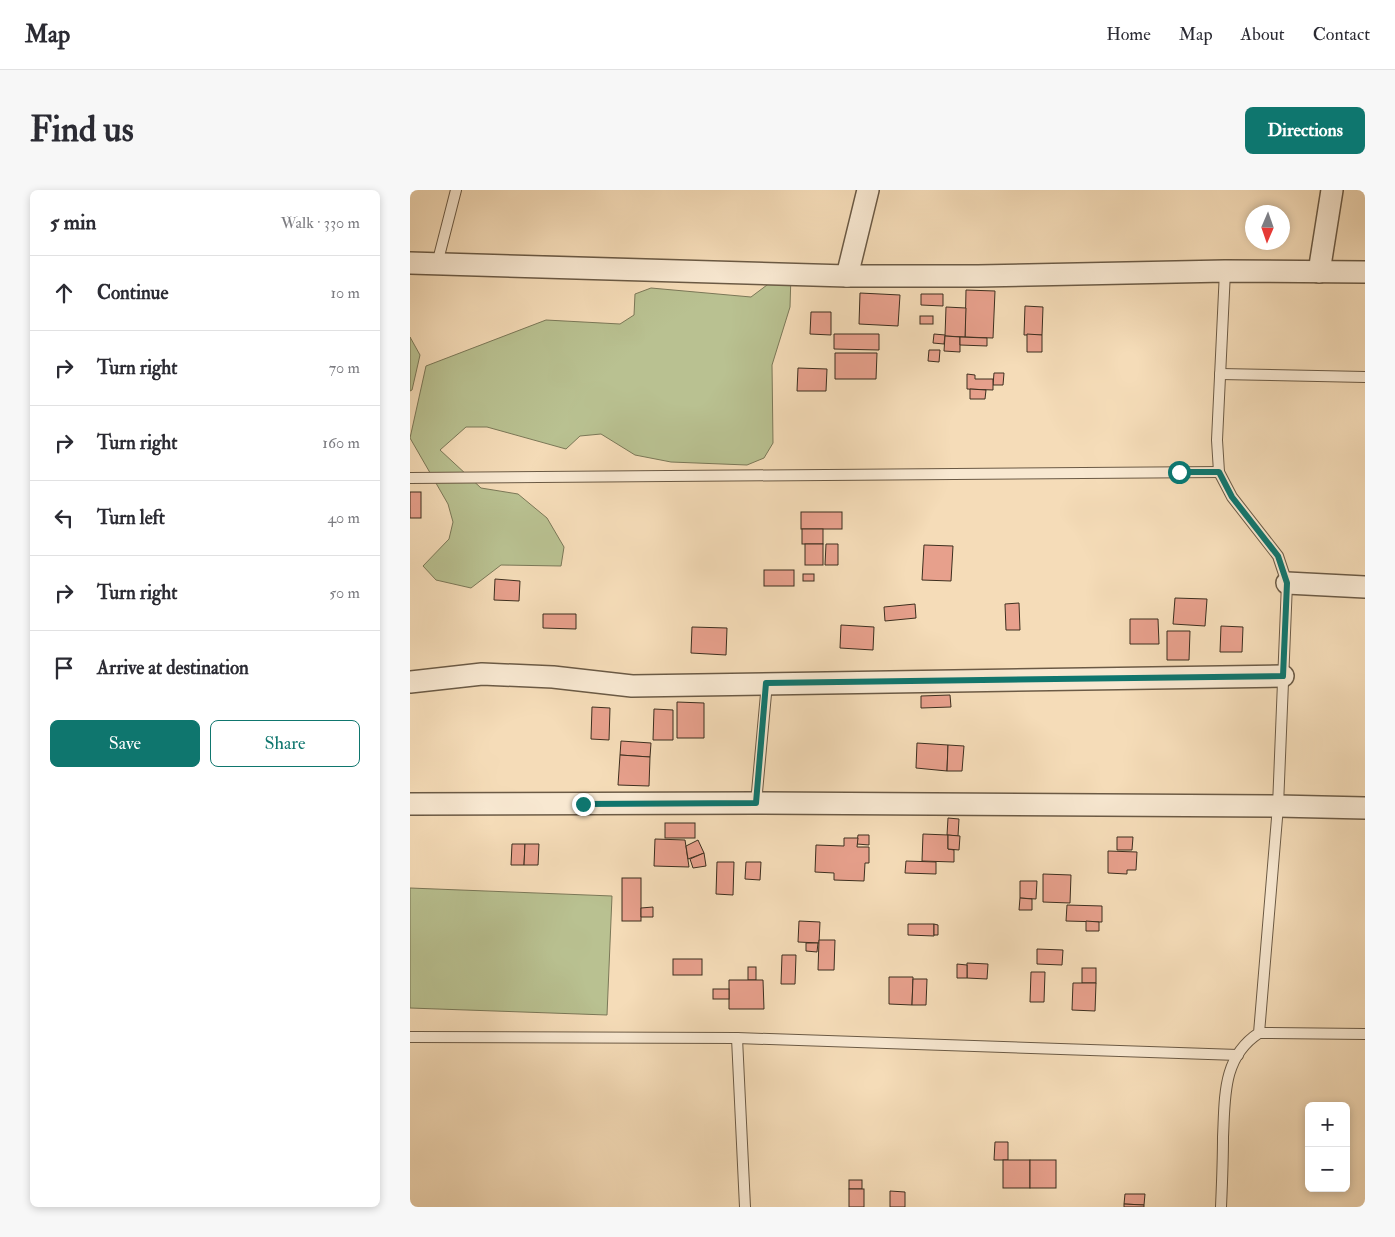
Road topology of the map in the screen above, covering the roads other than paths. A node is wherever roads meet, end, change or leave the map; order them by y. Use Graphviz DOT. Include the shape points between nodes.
graph roads {
  1 [pos="456,190"];
  2 [pos="868,190"];
  3 [pos="1332,190"];
  4 [pos="410,263"];
  5 [pos="436,264"];
  6 [pos="1225,271"];
  7 [pos="1318,272"];
  8 [pos="1365,272"];
  9 [pos="847,276"];
  10 [pos="1220,374"];
  11 [pos="1365,376"];
  12 [pos="1219,472"];
  13 [pos="410,478"];
  14 [pos="1287,583"];
  15 [pos="1365,587"];
  16 [pos="1283,676"];
  17 [pos="410,682"];
  18 [pos="766,683"];
  19 [pos="756,803"];
  20 [pos="410,804"];
  21 [pos="1278,806"];
  22 [pos="1365,808"];
  23 [pos="1259,1033"];
  24 [pos="1365,1034"];
  25 [pos="410,1037"];
  26 [pos="737,1038"];
  27 [pos="1238,1055"];
  28 [pos="746,1207"];
  29 [pos="1221,1207"];
  1 -- 5 [label="lane"];
  2 -- 9 [label="street"];
  3 -- 7 [label="street"];
  4 -- 5 [label="street"];
  5 -- 9 [label="street"];
  6 -- 7 [label="street"];
  6 -- 9 [label="street"];
  6 -- 10 [label="lane"];
  7 -- 8 [label="street"];
  10 -- 11 [label="lane"];
  10 -- 12 [label="lane"];
  12 -- 13 [label="lane"];
  12 -- 14 [label="lane" via="1232,497 1278,556"];
  14 -- 15 [label="street"];
  14 -- 16 [label="lane"];
  16 -- 18 [label="street"];
  16 -- 21 [label="lane"];
  17 -- 18 [label="street" via="482,674 553,677 632,686"];
  18 -- 19 [label="lane"];
  19 -- 20 [label="street"];
  19 -- 21 [label="street"];
  21 -- 22 [label="street"];
  21 -- 23 [label="lane"];
  23 -- 24 [label="lane"];
  23 -- 27 [label="lane"];
  25 -- 26 [label="lane"];
  26 -- 27 [label="lane"];
  26 -- 28 [label="lane"];
  27 -- 29 [label="lane" via="1225,1089"];
}
